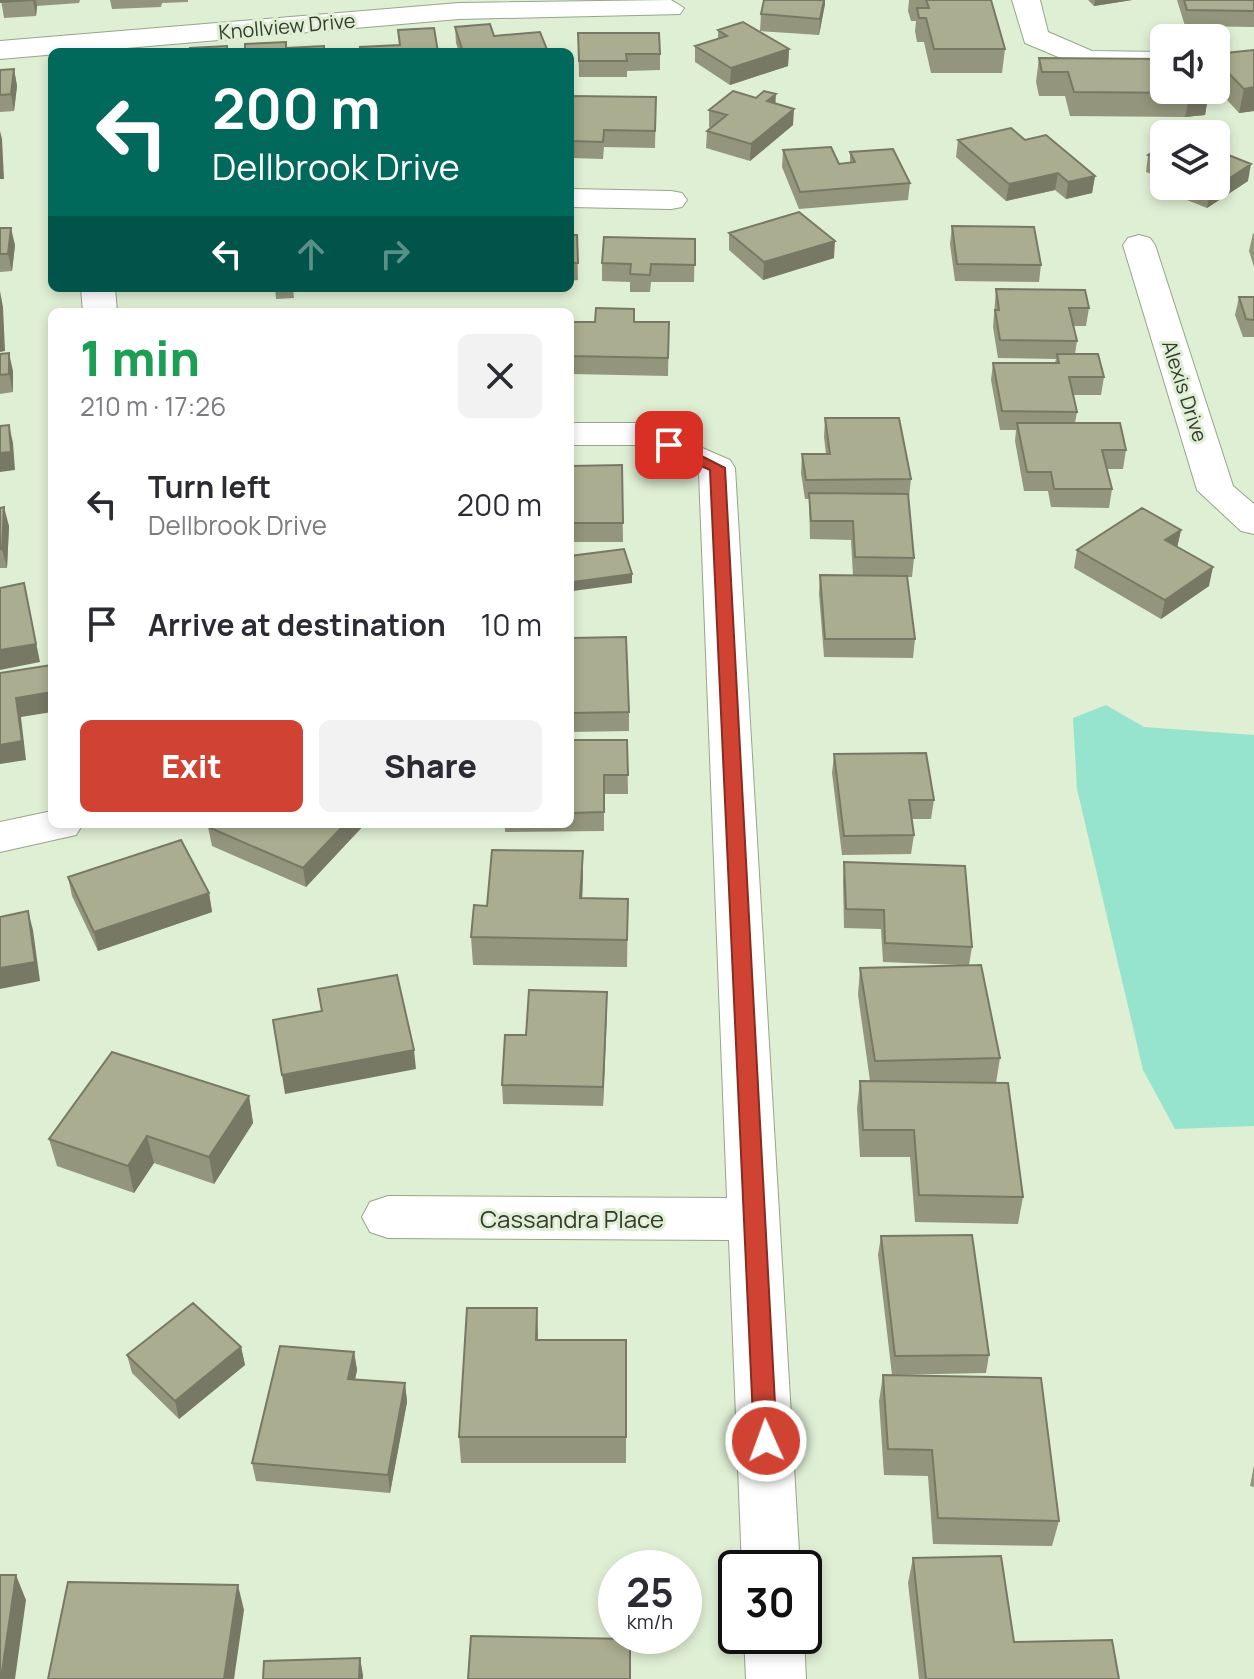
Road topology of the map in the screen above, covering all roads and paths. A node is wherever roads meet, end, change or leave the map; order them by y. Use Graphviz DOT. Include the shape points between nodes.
graph roads {
  1 [pos="1026,0"];
  2 [pos="670,8"];
  3 [pos="85,47"];
  4 [pos="48,48"];
  5 [pos="57,48"];
  6 [pos="0,50"];
  7 [pos="1150,61"];
  8 [pos="574,198"];
  9 [pos="671,200"];
  10 [pos="1139,245"];
  11 [pos="574,434"];
  12 [pos="1254,523"];
  13 [pos="48,827"];
  14 [pos="0,837"];
  15 [pos="388,1217"];
  16 [pos="756,1219"];
  17 [pos="770,1550"];
  18 [pos="775,1654"];
  19 [pos="776,1679"];
  1 -- 7 [label="street" via="1035,37 1087,60"];
  2 -- 3 [label="street, Knollview Drive" via="459,11"];
  3 -- 5 [label="street, Knollview Drive"];
  4 -- 6 [label="street, Knollview Drive"];
  8 -- 9 [label="street"];
  10 -- 12 [label="street, Alexis Drive" via="1216,490"];
  11 -- 16 [label="street" via="645,434 717,468"];
  13 -- 14 [label="street"];
  15 -- 16 [label="street, Cassandra Place"];
  16 -- 17 [label="street"];
  18 -- 19 [label="street"];
}
